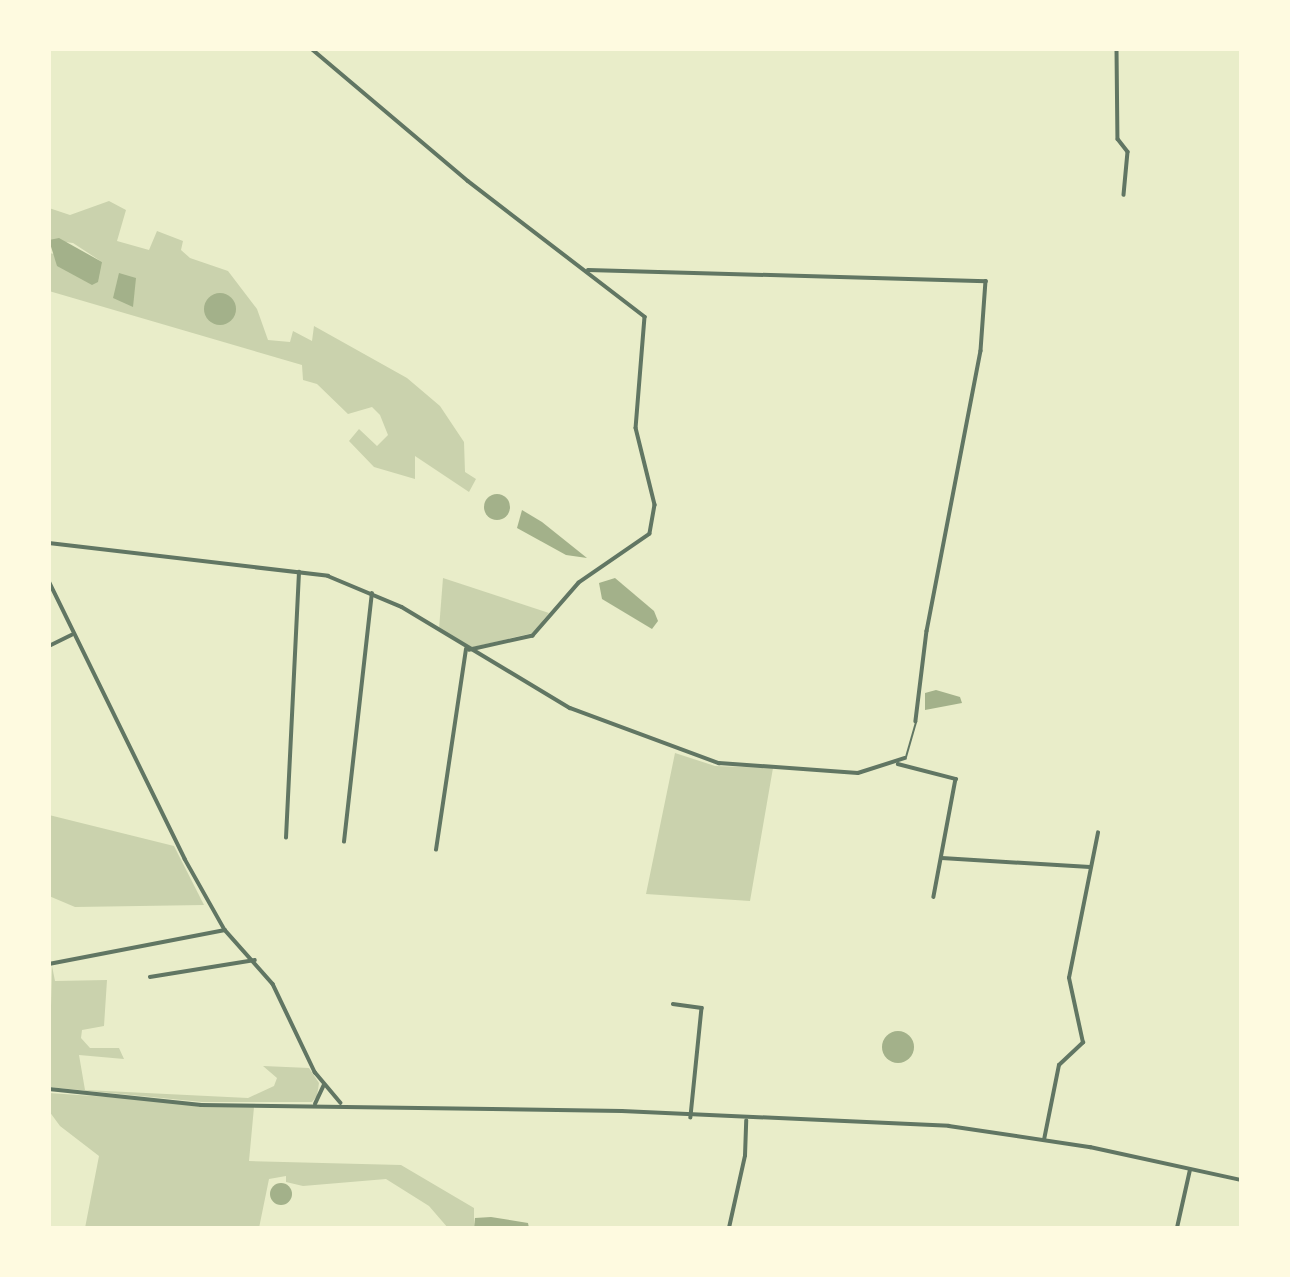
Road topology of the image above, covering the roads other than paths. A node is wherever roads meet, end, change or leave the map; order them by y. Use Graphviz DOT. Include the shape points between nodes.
graph roads {
  1 [pos="312,49"];
  2 [pos="1117,49"];
  3 [pos="1124,195"];
  4 [pos="586,270"];
  5 [pos="49,543"];
  6 [pos="298,572"];
  7 [pos="49,581"];
  8 [pos="372,594"];
  9 [pos="73,634"];
  10 [pos="49,646"];
  11 [pos="467,650"];
  12 [pos="916,720"];
  13 [pos="905,758"];
  14 [pos="898,764"];
  15 [pos="1098,832"];
  16 [pos="286,838"];
  17 [pos="345,842"];
  18 [pos="436,850"];
  19 [pos="942,858"];
  20 [pos="1091,867"];
  21 [pos="934,897"];
  22 [pos="225,930"];
  23 [pos="254,960"];
  24 [pos="49,964"];
  25 [pos="150,976"];
  26 [pos="673,1004"];
  27 [pos="324,1085"];
  28 [pos="49,1089"];
  29 [pos="315,1104"];
  30 [pos="342,1104"];
  31 [pos="691,1117"];
  32 [pos="746,1121"];
  33 [pos="1044,1140"];
  34 [pos="1190,1170"];
  35 [pos="1241,1181"];
  36 [pos="729,1228"];
  37 [pos="1177,1228"];
  1 -- 4 [label="street"];
  2 -- 3 [label="street" via="1118,139 1128,152"];
  4 -- 11 [label="street" via="645,317 636,428 655,505 650,534 579,583 533,636"];
  4 -- 12 [label="street" via="986,281 981,351 927,631"];
  5 -- 6 [label="street"];
  6 -- 8 [label="street"];
  6 -- 16 [label="street"];
  7 -- 9 [label="street"];
  8 -- 11 [label="street"];
  8 -- 17 [label="street"];
  9 -- 10 [label="street"];
  9 -- 22 [label="street"];
  11 -- 14 [label="street" via="589,717 712,761 858,773"];
  11 -- 18 [label="street"];
  12 -- 13 [label="lane" via="913,749"];
  13 -- 14 [label="street"];
  14 -- 19 [label="street" via="956,779"];
  15 -- 20 [label="street"];
  19 -- 20 [label="street"];
  19 -- 21 [label="street"];
  20 -- 33 [label="street" via="1068,991 1083,1043 1059,1065"];
  22 -- 23 [label="street"];
  22 -- 24 [label="street"];
  23 -- 25 [label="street"];
  23 -- 27 [label="street"];
  26 -- 31 [label="street" via="702,1008"];
  27 -- 29 [label="street"];
  27 -- 30 [label="street"];
  28 -- 29 [label="street" via="201,1105"];
  29 -- 30 [label="street"];
  30 -- 31 [label="street"];
  31 -- 32 [label="street"];
  32 -- 33 [label="street" via="949,1126"];
  32 -- 36 [label="street" via="746,1156"];
  33 -- 34 [label="street"];
  34 -- 35 [label="street"];
  34 -- 37 [label="street"];
}
